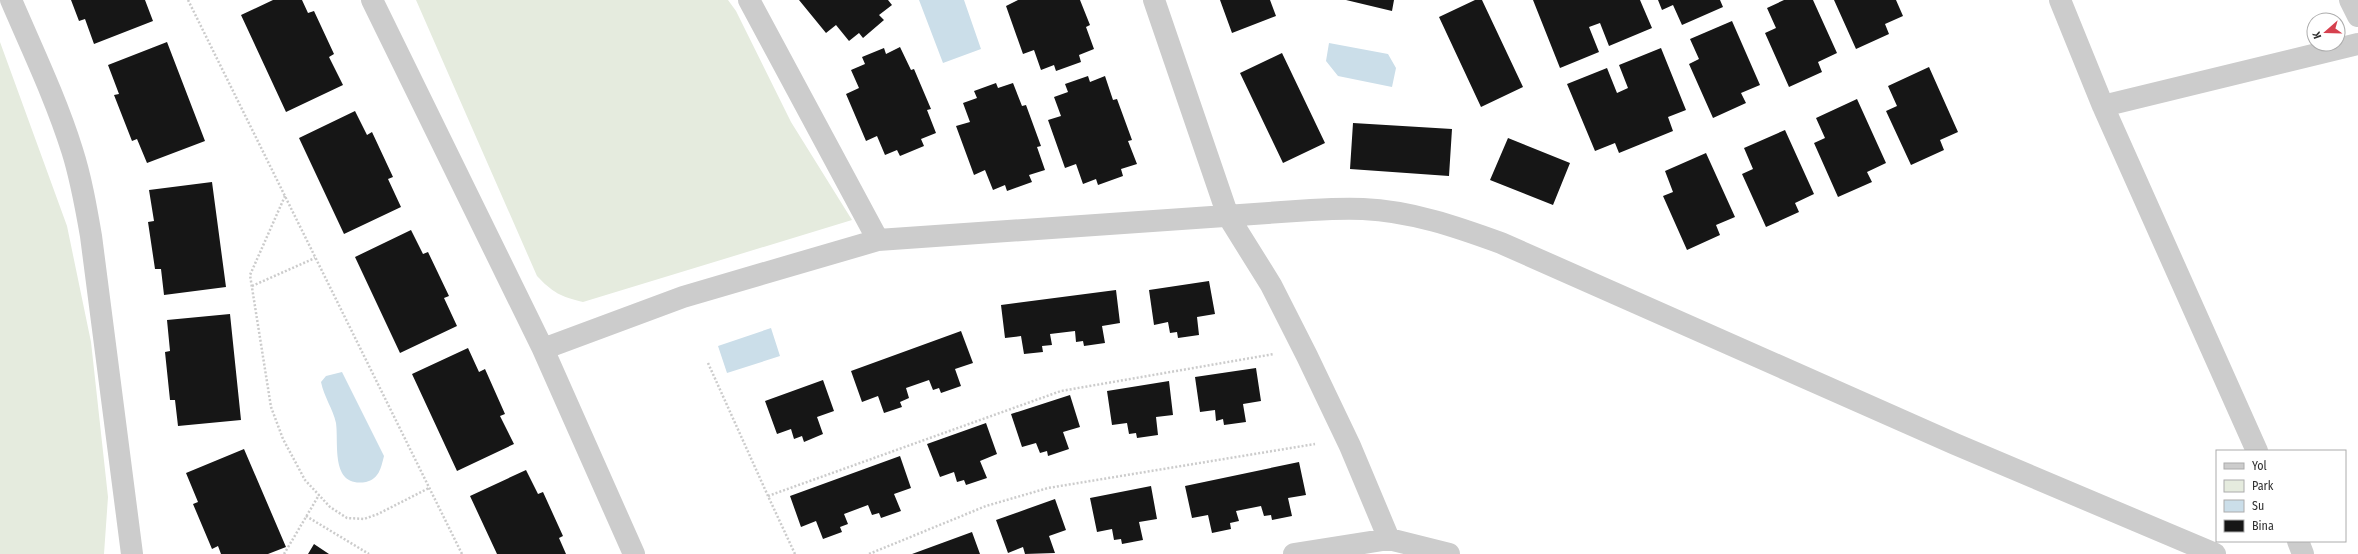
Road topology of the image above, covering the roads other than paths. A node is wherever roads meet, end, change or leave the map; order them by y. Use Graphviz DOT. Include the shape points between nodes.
graph roads {
  1 [pos="11,0"];
  2 [pos="372,0"];
  3 [pos="749,0"];
  4 [pos="1154,0"];
  5 [pos="2060,0"];
  6 [pos="2350,0"];
  7 [pos="2358,16"];
  8 [pos="2358,44"];
  9 [pos="2103,106"];
  10 [pos="1228,216"];
  11 [pos="878,240"];
  12 [pos="543,349"];
  13 [pos="2257,450"];
  14 [pos="1390,539"];
  15 [pos="2298,542"];
  16 [pos="1425,551"];
  17 [pos="132,554"];
  18 [pos="634,554"];
  19 [pos="1294,554"];
  20 [pos="1449,554"];
  21 [pos="2215,554"];
  22 [pos="2304,554"];
  1 -- 17 [label="street" via="72,149 83,188"];
  2 -- 12 [label="street"];
  3 -- 11 [label="street"];
  4 -- 10 [label="street"];
  5 -- 9 [label="street"];
  6 -- 7 [label="street"];
  8 -- 9 [label="street"];
  9 -- 13 [label="street"];
  10 -- 11 [label="street"];
  10 -- 14 [label="street" via="1271,286 1347,439"];
  10 -- 21 [label="street" via="1362,209 1399,213 1462,229 1502,243 1955,444"];
  11 -- 12 [label="street" via="683,297"];
  12 -- 18 [label="street"];
  14 -- 16 [label="street"];
  14 -- 19 [label="street"];
  15 -- 22 [label="street"];
  16 -- 20 [label="street"];
}
